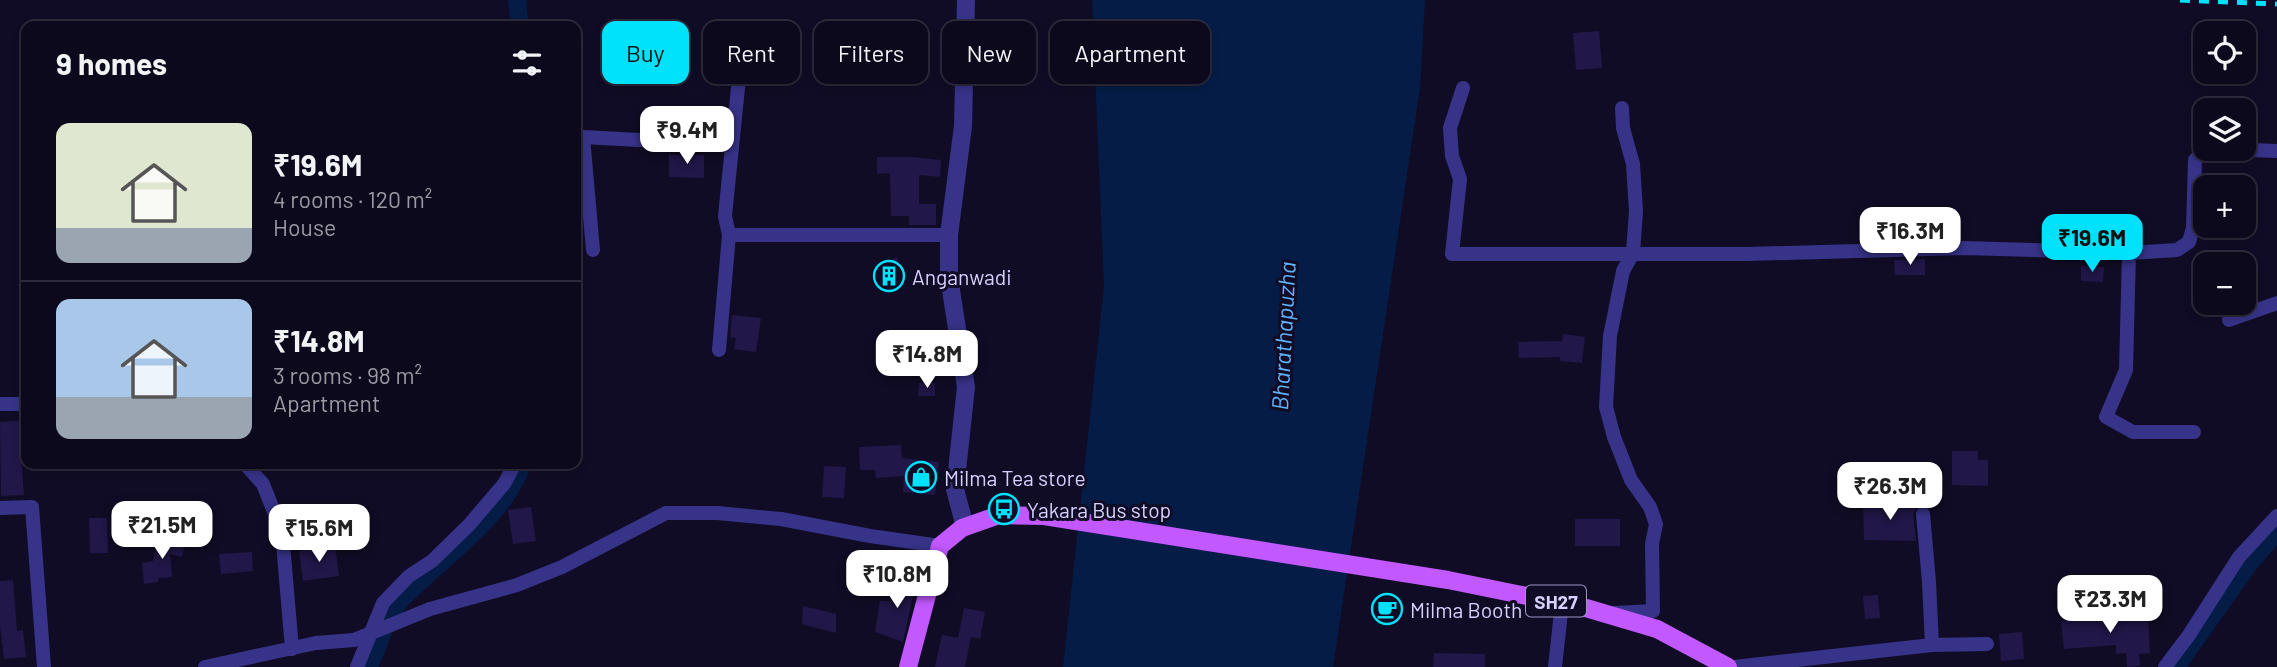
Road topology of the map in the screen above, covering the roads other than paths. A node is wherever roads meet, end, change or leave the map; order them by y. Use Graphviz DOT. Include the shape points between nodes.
graph roads {
  1 [pos="966,0"];
  2 [pos="738,84"];
  3 [pos="1464,88"];
  4 [pos="1622,108"];
  5 [pos="581,137"];
  6 [pos="732,145"];
  7 [pos="2256,150"];
  8 [pos="2277,151"];
  9 [pos="581,153"];
  10 [pos="2195,161"];
  11 [pos="729,235"];
  12 [pos="948,235"];
  13 [pos="593,250"];
  14 [pos="1633,253"];
  15 [pos="2129,253"];
  16 [pos="2277,303"];
  17 [pos="2229,320"];
  18 [pos="719,350"];
  19 [pos="0,404"];
  20 [pos="21,404"];
  21 [pos="2194,432"];
  22 [pos="250,469"];
  23 [pos="512,469"];
  24 [pos="0,508"];
  25 [pos="1923,514"];
  26 [pos="2277,516"];
  27 [pos="965,527"];
  28 [pos="940,545"];
  29 [pos="1562,603"];
  30 [pos="1604,614"];
  31 [pos="381,629"];
  32 [pos="1987,644"];
  33 [pos="1932,645"];
  34 [pos="292,649"];
  35 [pos="44,667"];
  36 [pos="205,667"];
  37 [pos="357,667"];
  38 [pos="908,667"];
  39 [pos="1555,667"];
  40 [pos="1728,667"];
  41 [pos="1734,667"];
  42 [pos="2165,667"];
  1 -- 12 [label="street" via="963,126"];
  2 -- 6 [label="street"];
  3 -- 14 [label="street" via="1450,128 1460,179 1452,254"];
  4 -- 14 [label="street" via="1633,164"];
  5 -- 6 [label="street"];
  6 -- 11 [label="street" via="725,216"];
  7 -- 8 [label="street"];
  9 -- 13 [label="street"];
  10 -- 15 [label="street" via="2189,242 2177,250"];
  11 -- 12 [label="street"];
  11 -- 18 [label="street"];
  12 -- 27 [label="street" via="949,277 966,387 955,489"];
  14 -- 15 [label="street" via="1964,248"];
  14 -- 30 [label="street" via="1623,271 1610,335 1606,407 1631,480 1656,524 1653,611"];
  15 -- 21 [label="street" via="2126,370 2106,417 2133,432"];
  16 -- 17 [label="street"];
  19 -- 20 [label="street"];
  22 -- 34 [label="street" via="263,484 282,532"];
  23 -- 31 [label="street" via="469,525 383,603"];
  24 -- 35 [label="street" via="32,507"];
  25 -- 33 [label="street"];
  26 -- 42 [label="street" via="2239,556"];
  27 -- 28 [label="main road, SH27"];
  27 -- 29 [label="main road, SH27" via="999,515 1044,516"];
  28 -- 31 [label="street" via="781,519 666,513 562,567"];
  28 -- 38 [label="main road"];
  29 -- 30 [label="main road, SH27"];
  29 -- 39 [label="street"];
  30 -- 40 [label="main road, SH27" via="1657,629"];
  31 -- 34 [label="street" via="355,640"];
  31 -- 37 [label="street"];
  32 -- 33 [label="street"];
  33 -- 41 [label="street"];
  34 -- 36 [label="street"];
}
